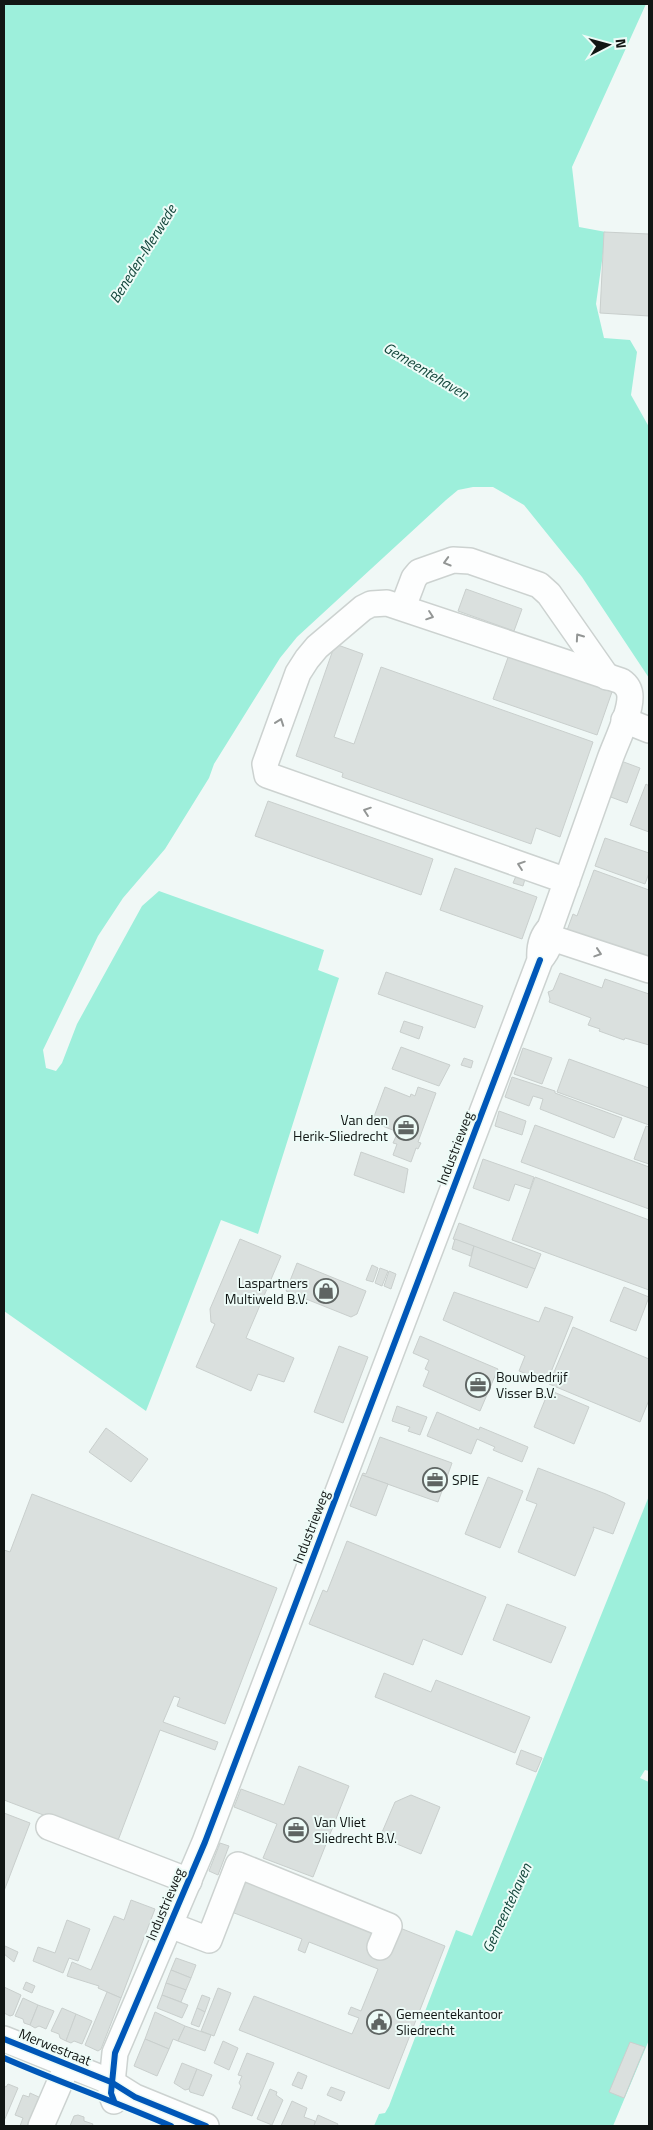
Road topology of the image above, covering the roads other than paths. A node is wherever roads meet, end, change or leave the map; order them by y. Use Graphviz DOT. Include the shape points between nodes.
graph roads {
  1 [pos="403,607"];
  2 [pos="607,677"];
  3 [pos="624,720"];
  4 [pos="649,730"];
  5 [pos="567,881"];
  6 [pos="551,933"];
  7 [pos="649,970"];
  8 [pos="49,1827"];
  9 [pos="189,1880"];
  10 [pos="170,1926"];
  11 [pos="380,1947"];
  12 [pos="4,2039"];
  13 [pos="4,2058"];
  14 [pos="64,2074"];
  15 [pos="113,2092"];
  16 [pos="42,2126"];
  17 [pos="171,2126"];
  18 [pos="206,2126"];
  1 -- 2 [label="street, one-way"];
  2 -- 1 [label="street, one-way" via="549,594 539,585 470,561 454,560 419,572"];
  5 -- 1 [label="street, one-way" via="267,774 265,764 298,674 307,659 363,608 378,602"];
  2 -- 3 [label="street, Industrieweg" via="621,681 629,690"];
  3 -- 4 [label="street"];
  3 -- 5 [label="street, Industrieweg"];
  5 -- 6 [label="street, Industrieweg"];
  6 -- 7 [label="street, one-way"];
  6 -- 9 [label="street, Industrieweg" via="547,951 540,960"];
  8 -- 9 [label="street"];
  9 -- 10 [label="street, Industrieweg"];
  10 -- 11 [label="street" via="209,1940 238,1865 389,1926"];
  10 -- 15 [label="street, Industrieweg" via="115,2053"];
  12 -- 14 [label="street, Merwestraat"];
  13 -- 14 [label="street, Merwestraat"];
  14 -- 15 [label="street, Merwestraat"];
  14 -- 16 [label="street"];
  15 -- 17 [label="street, Merwestraat"];
  15 -- 18 [label="street, Merwestraat" via="135,2097"];
}
